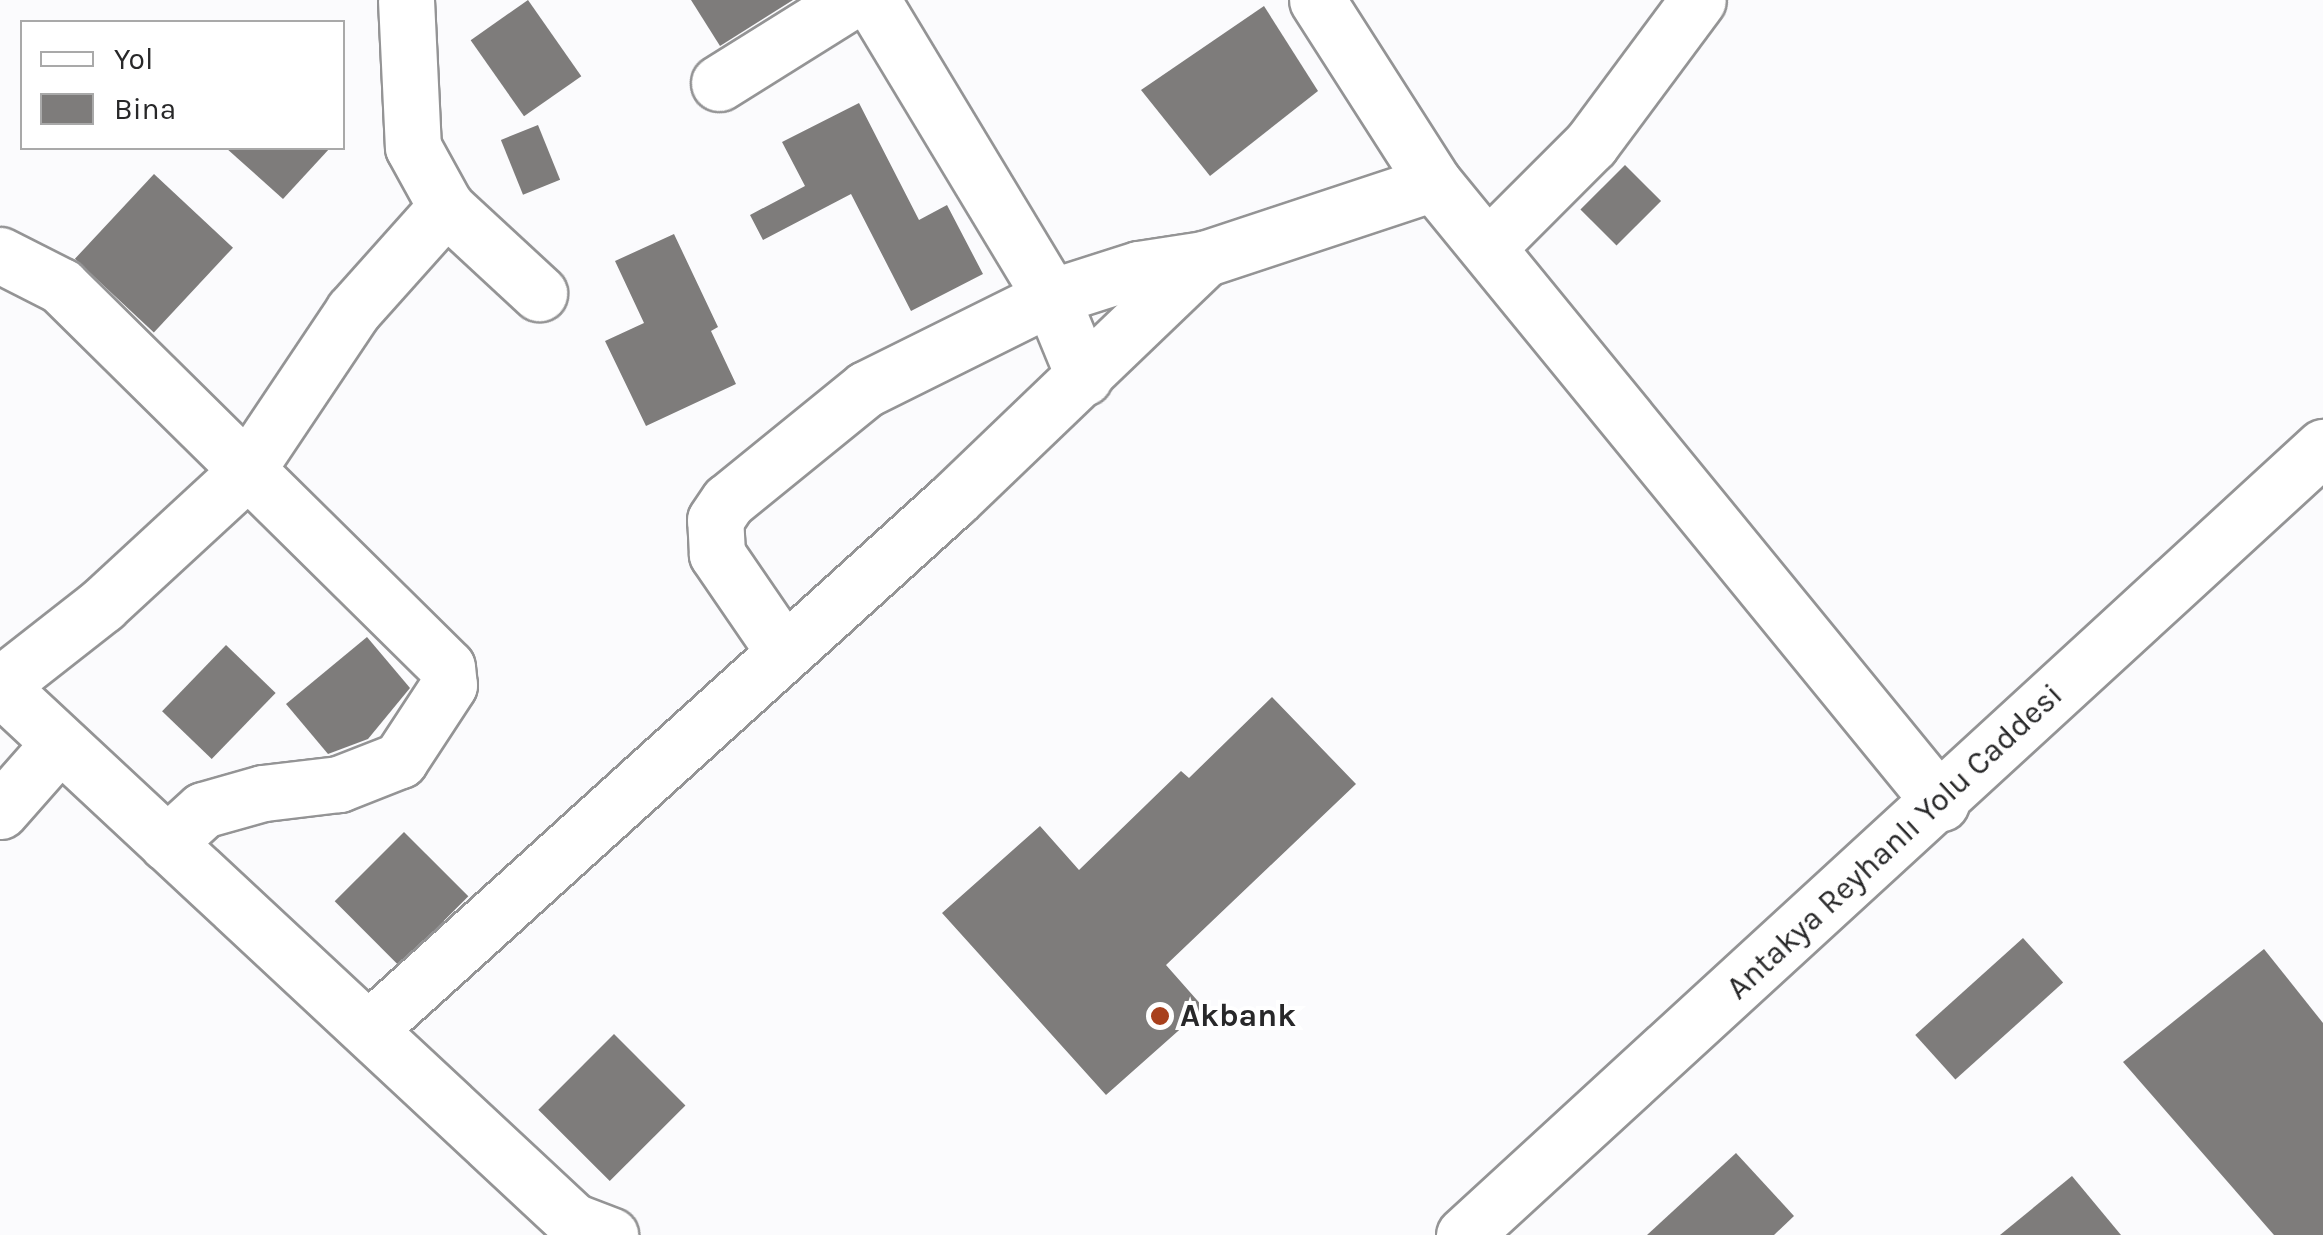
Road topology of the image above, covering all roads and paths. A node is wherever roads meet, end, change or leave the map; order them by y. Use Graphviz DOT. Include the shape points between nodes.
graph roads {
  1 [pos="406,0"];
  2 [pos="852,0"];
  3 [pos="872,0"];
  4 [pos="1317,0"];
  5 [pos="1698,0"];
  6 [pos="718,83"];
  7 [pos="1434,183"];
  8 [pos="446,208"];
  9 [pos="1490,245"];
  10 [pos="0,255"];
  11 [pos="1204,258"];
  12 [pos="539,293"];
  13 [pos="1051,297"];
  14 [pos="1084,377"];
  15 [pos="2316,468"];
  16 [pos="244,474"];
  17 [pos="784,652"];
  18 [pos="0,686"];
  19 [pos="59,744"];
  20 [pos="1941,802"];
  21 [pos="0,811"];
  22 [pos="167,843"];
  23 [pos="370,1028"];
  24 [pos="610,1235"];
  25 [pos="1464,1235"];
  1 -- 8 [label="street" via="413,147"];
  2 -- 6 [label="street"];
  3 -- 13 [label="street"];
  4 -- 7 [label="street"];
  5 -- 9 [label="street" via="1591,144"];
  7 -- 9 [label="street"];
  7 -- 11 [label="street"];
  8 -- 12 [label="street"];
  8 -- 16 [label="street" via="353,311"];
  9 -- 20 [label="street"];
  10 -- 16 [label="street" via="60,286"];
  11 -- 13 [label="street" via="1138,269"];
  11 -- 14 [label="street"];
  13 -- 14 [label="street"];
  13 -- 17 [label="street" via="866,388 728,501 715,520 717,554"];
  14 -- 17 [label="street"];
  15 -- 20 [label="street, Antakya Reyhanlı Yolu Caddesi"];
  16 -- 18 [label="street" via="102,605"];
  16 -- 22 [label="street" via="413,632 446,667 449,685 400,760 339,784 263,793 202,810"];
  17 -- 23 [label="street"];
  18 -- 19 [label="street"];
  19 -- 21 [label="street"];
  19 -- 22 [label="street"];
  20 -- 25 [label="street, Antakya Reyhanlı Yolu Caddesi"];
  22 -- 23 [label="street"];
  23 -- 24 [label="street" via="573,1221"];
}
